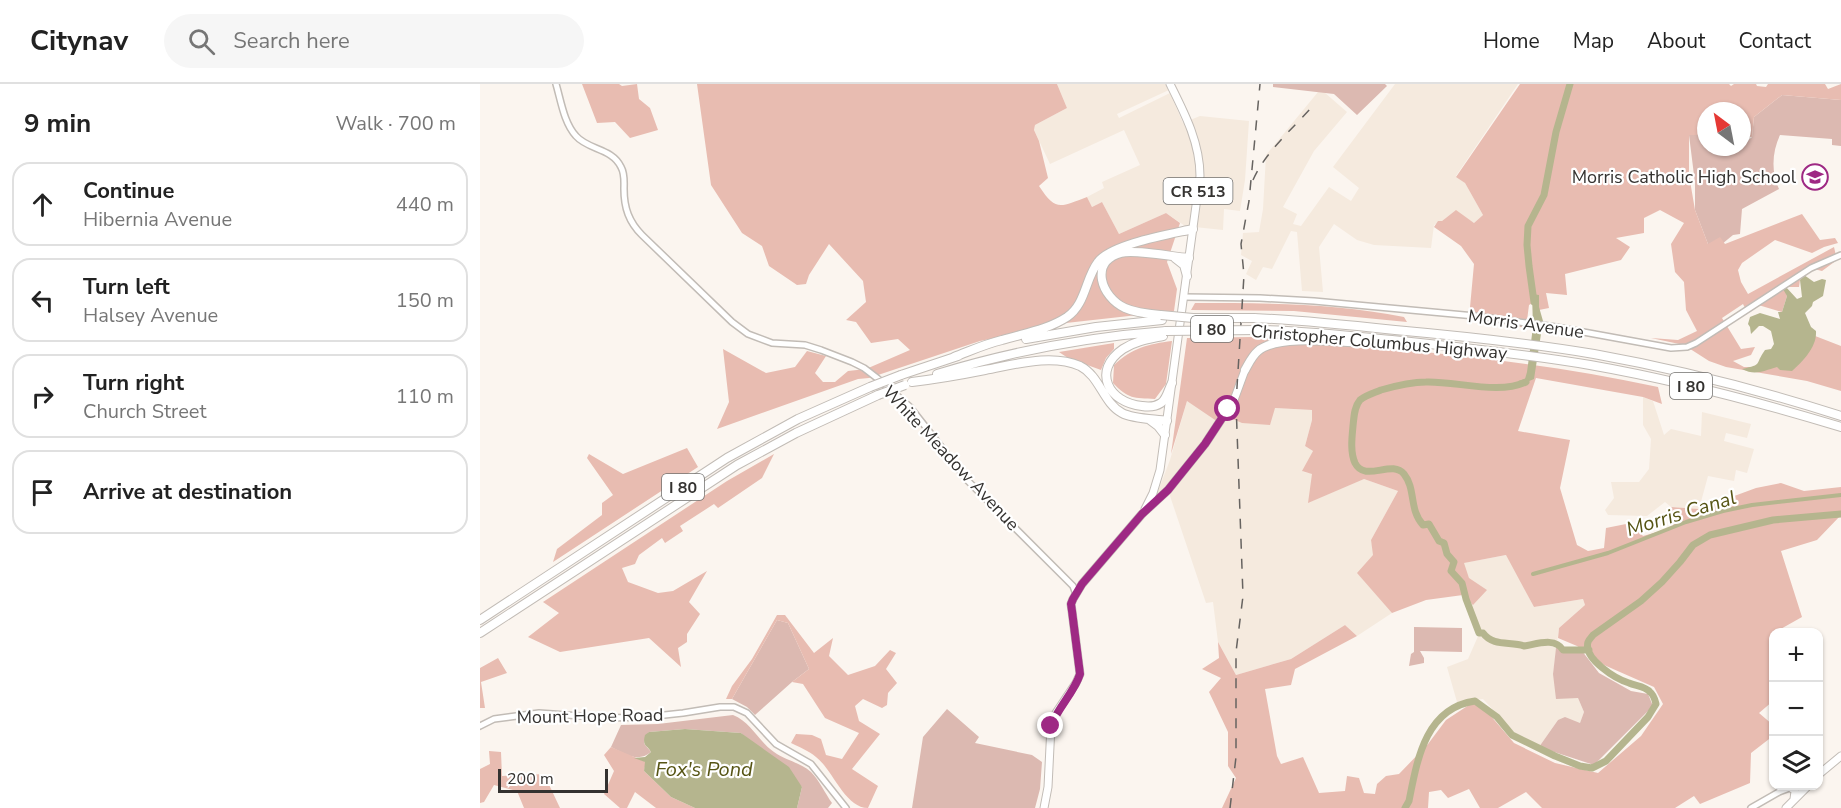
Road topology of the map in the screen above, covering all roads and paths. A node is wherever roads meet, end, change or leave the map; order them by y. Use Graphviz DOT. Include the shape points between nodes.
graph roads {
  1 [pos="556,84"];
  2 [pos="1170,84"];
  3 [pos="1193,229"];
  4 [pos="1841,255"];
  5 [pos="1169,256"];
  6 [pos="1189,258"];
  7 [pos="1187,276"];
  8 [pos="1184,297"];
  9 [pos="1161,317"];
  10 [pos="1165,333"];
  11 [pos="1445,345"];
  12 [pos="954,357"];
  13 [pos="1245,370"];
  14 [pos="909,383"];
  15 [pos="1172,383"];
  16 [pos="1841,416"];
  17 [pos="1144,418"];
  18 [pos="1167,421"];
  19 [pos="1841,428"];
  20 [pos="1165,435"];
  21 [pos="1142,514"];
  22 [pos="1076,594"];
  23 [pos="480,620"];
  24 [pos="480,633"];
  25 [pos="480,726"];
  26 [pos="1841,756"];
  27 [pos="1823,771"];
  28 [pos="1785,790"];
  29 [pos="1794,790"];
  30 [pos="1804,790"];
  31 [pos="1794,799"];
  32 [pos="846,808"];
  33 [pos="1044,808"];
  34 [pos="1751,808"];
  35 [pos="1786,808"];
  1 -- 22 [label="street, White Meadow Avenue" via="575,135 621,165 625,206 633,226 748,334 778,344 805,345 866,369 910,407 961,474"];
  2 -- 3 [label="main road, CR 513" via="1192,131 1199,159"];
  3 -- 6 [label="main road, CR 513"];
  3 -- 12 [label="highway" via="1114,250 1098,262 1070,315 1046,328"];
  4 -- 8 [label="street, Morris Avenue" via="1811,268 1687,347 1671,348 1475,316 1314,301"];
  5 -- 6 [label="highway"];
  5 -- 7 [label="highway" via="1182,262"];
  5 -- 9 [label="highway" via="1122,252 1109,259 1101,275 1105,291 1118,304"];
  6 -- 7 [label="main road, CR 513"];
  7 -- 8 [label="main road, CR 513"];
  8 -- 15 [label="main road, CR 513"];
  9 -- 12 [label="highway, I 80" via="1050,334"];
  9 -- 16 [label="highway, Christopher Columbus Highway / I 80, bridge" via="1305,321 1549,347 1706,378"];
  10 -- 11 [label="highway, Christopher Columbus Highway / I 80, bridge" via="1257,330"];
  10 -- 14 [label="highway, I 80" via="1041,347"];
  10 -- 15 [label="highway" via="1122,350 1109,364 1107,379 1116,397 1144,406 1162,403"];
  11 -- 13 [label="highway" via="1290,341 1263,348"];
  11 -- 19 [label="highway, Christopher Columbus Highway / I 80" via="1591,365 1749,400"];
  12 -- 23 [label="highway, I 80, bridge" via="870,387 798,419 727,458"];
  13 -- 21 [label="main road" via="1234,400 1205,444 1168,490"];
  14 -- 17 [label="highway" via="1030,362 1062,362 1090,373 1118,411"];
  14 -- 24 [label="highway, I 80, bridge" via="804,428 737,465"];
  15 -- 18 [label="main road, CR 513"];
  17 -- 18 [label="highway"];
  17 -- 20 [label="highway" via="1155,423"];
  18 -- 20 [label="main road, CR 513"];
  20 -- 21 [label="main road, CR 513" via="1156,487"];
  21 -- 22 [label="main road, CR 513"];
  22 -- 33 [label="main road" via="1071,604 1080,674 1051,726"];
  25 -- 32 [label="street, Mount Hope Road" via="494,719 539,713 608,718 667,716 727,706 744,711 776,744 811,764"];
  26 -- 27 [label="main road"];
  28 -- 34 [label="street"];
  29 -- 31 [label="main road"];
  30 -- 31 [label="main road"];
  31 -- 35 [label="main road"];
}
